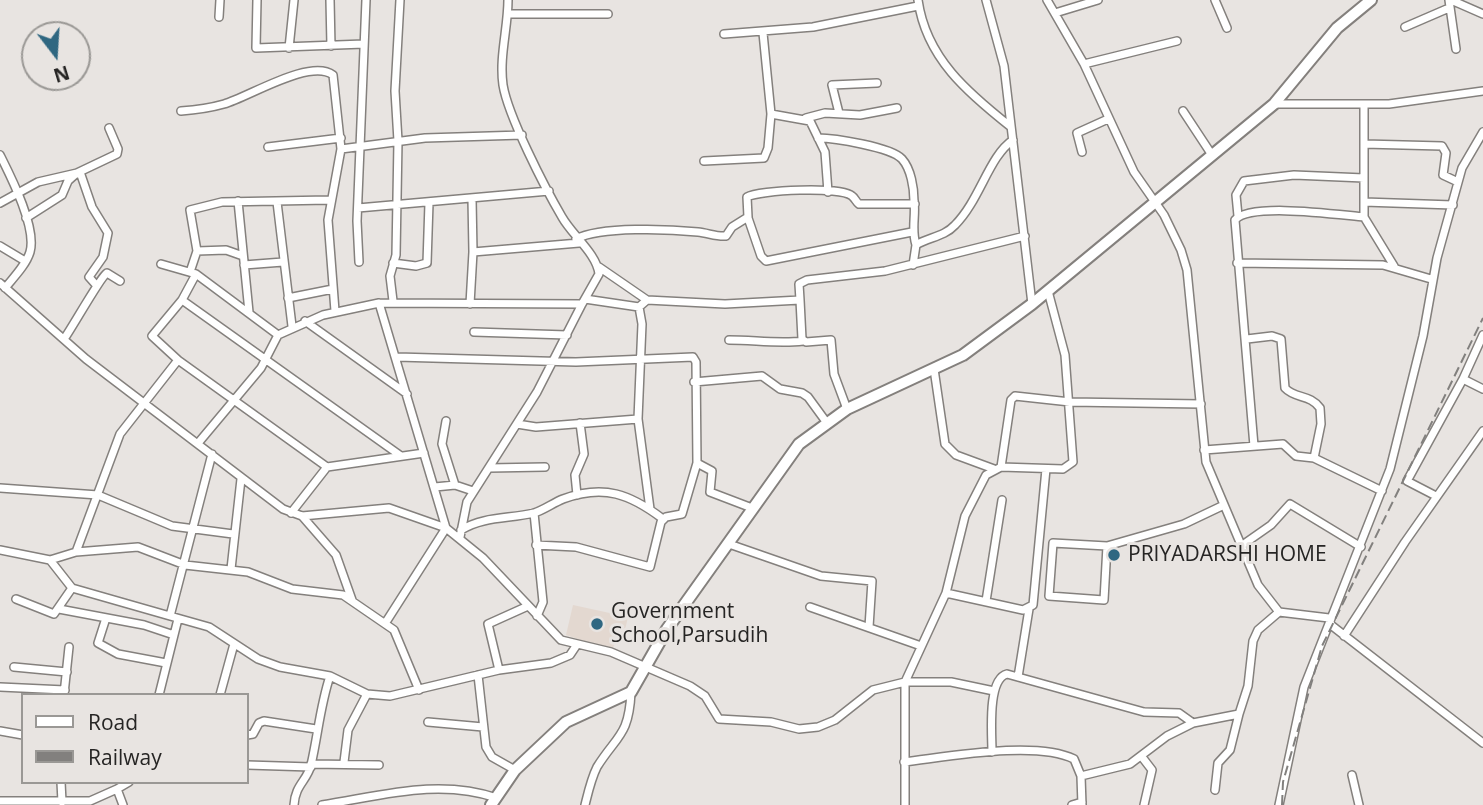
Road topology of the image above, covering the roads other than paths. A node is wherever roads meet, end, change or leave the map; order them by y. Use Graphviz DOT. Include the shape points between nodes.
graph roads {
  1 [pos="220,0"];
  2 [pos="257,0"];
  3 [pos="294,0"];
  4 [pos="330,0"];
  5 [pos="366,0"];
  6 [pos="400,0"];
  7 [pos="508,0"];
  8 [pos="986,0"];
  9 [pos="1047,0"];
  10 [pos="1098,0"];
  11 [pos="1215,0"];
  12 [pos="1371,0"];
  13 [pos="918,3"];
  14 [pos="1450,3"];
  15 [pos="1055,13"];
  16 [pos="508,14"];
  17 [pos="608,14"];
  18 [pos="1483,14"];
  19 [pos="219,17"];
  20 [pos="1405,27"];
  21 [pos="1227,28"];
  22 [pos="763,33"];
  23 [pos="723,34"];
  24 [pos="1177,41"];
  25 [pos="364,44"];
  26 [pos="331,46"];
  27 [pos="289,48"];
  28 [pos="1456,49"];
  29 [pos="1084,64"];
  30 [pos="877,83"];
  31 [pos="1483,91"];
  32 [pos="1274,104"];
  33 [pos="1364,105"];
  34 [pos="897,108"];
  35 [pos="1183,110"];
  36 [pos="181,111"];
  37 [pos="839,113"];
  38 [pos="771,114"];
  39 [pos="806,118"];
  40 [pos="1108,119"];
  41 [pos="1012,127"];
  42 [pos="110,128"];
  43 [pos="1483,132"];
  44 [pos="522,135"];
  45 [pos="341,138"];
  46 [pos="818,138"];
  47 [pos="1013,140"];
  48 [pos="398,141"];
  49 [pos="1364,144"];
  50 [pos="362,145"];
  51 [pos="268,146"];
  52 [pos="341,149"];
  53 [pos="1082,152"];
  54 [pos="0,155"];
  55 [pos="1212,155"];
  56 [pos="704,161"];
  57 [pos="77,173"];
  58 [pos="1364,178"];
  59 [pos="1458,182"];
  60 [pos="549,191"];
  61 [pos="828,192"];
  62 [pos="16,193"];
  63 [pos="472,199"];
  64 [pos="329,200"];
  65 [pos="238,201"];
  66 [pos="277,202"];
  67 [pos="1364,202"];
  68 [pos="0,203"];
  69 [pos="429,203"];
  70 [pos="1157,203"];
  71 [pos="915,204"];
  72 [pos="1453,205"];
  73 [pos="396,206"];
  74 [pos="358,208"];
  75 [pos="1238,216"];
  76 [pos="1364,217"];
  77 [pos="26,218"];
  78 [pos="748,218"];
  79 [pos="912,232"];
  80 [pos="1025,236"];
  81 [pos="578,241"];
  82 [pos="916,245"];
  83 [pos="0,246"];
  84 [pos="197,251"];
  85 [pos="473,251"];
  86 [pos="243,256"];
  87 [pos="25,261"];
  88 [pos="283,262"];
  89 [pos="359,262"];
  90 [pos="1237,262"];
  91 [pos="393,263"];
  92 [pos="161,264"];
  93 [pos="244,265"];
  94 [pos="913,265"];
  95 [pos="1394,266"];
  96 [pos="599,267"];
  97 [pos="193,273"];
  98 [pos="1431,279"];
  99 [pos="120,281"];
  100 [pos="3,286"];
  101 [pos="97,286"];
  102 [pos="333,289"];
  103 [pos="1048,291"];
  104 [pos="288,298"];
  105 [pos="182,300"];
  106 [pos="647,300"];
  107 [pos="800,300"];
  108 [pos="393,301"];
  109 [pos="583,302"];
  110 [pos="379,303"];
  111 [pos="470,304"];
  112 [pos="1032,304"];
  113 [pos="639,307"];
  114 [pos="335,311"];
  115 [pos="249,313"];
  116 [pos="305,321"];
  117 [pos="292,326"];
  118 [pos="474,332"];
  119 [pos="278,335"];
  120 [pos="567,335"];
  121 [pos="1483,335"];
  122 [pos="64,339"];
  123 [pos="1247,339"];
  124 [pos="729,340"];
  125 [pos="803,341"];
  126 [pos="397,357"];
  127 [pos="267,359"];
  128 [pos="178,360"];
  129 [pos="640,360"];
  130 [pos="554,361"];
  131 [pos="934,369"];
  132 [pos="1463,379"];
  133 [pos="694,382"];
  134 [pos="1483,389"];
  135 [pos="408,394"];
  136 [pos="233,400"];
  137 [pos="145,402"];
  138 [pos="1070,402"];
  139 [pos="1201,404"];
  140 [pos="847,409"];
  141 [pos="638,419"];
  142 [pos="446,421"];
  143 [pos="580,423"];
  144 [pos="827,423"];
  145 [pos="517,424"];
  146 [pos="1483,431"];
  147 [pos="199,442"];
  148 [pos="1254,446"];
  149 [pos="1204,450"];
  150 [pos="424,453"];
  151 [pos="212,454"];
  152 [pos="401,456"];
  153 [pos="1314,458"];
  154 [pos="698,463"];
  155 [pos="327,467"];
  156 [pos="545,467"];
  157 [pos="489,468"];
  158 [pos="998,468"];
  159 [pos="1046,469"];
  160 [pos="241,480"];
  161 [pos="455,485"];
  162 [pos="435,487"];
  163 [pos="0,488"];
  164 [pos="473,491"];
  165 [pos="1382,491"];
  166 [pos="98,495"];
  167 [pos="578,495"];
  168 [pos="1436,496"];
  169 [pos="1002,500"];
  170 [pos="1224,505"];
  171 [pos="752,508"];
  172 [pos="650,509"];
  173 [pos="291,513"];
  174 [pos="534,513"];
  175 [pos="302,516"];
  176 [pos="663,519"];
  177 [pos="446,528"];
  178 [pos="193,531"];
  179 [pos="461,533"];
  180 [pos="233,534"];
  181 [pos="729,544"];
  182 [pos="536,545"];
  183 [pos="1107,546"];
  184 [pos="1241,546"];
  185 [pos="1361,547"];
  186 [pos="0,550"];
  187 [pos="76,552"];
  188 [pos="50,559"];
  189 [pos="185,565"];
  190 [pos="231,569"];
  191 [pos="72,588"];
  192 [pos="946,593"];
  193 [pos="16,599"];
  194 [pos="352,600"];
  195 [pos="986,601"];
  196 [pos="528,606"];
  197 [pos="810,607"];
  198 [pos="60,608"];
  199 [pos="1029,609"];
  200 [pos="1279,612"];
  201 [pos="170,616"];
  202 [pos="537,616"];
  203 [pos="106,618"];
  204 [pos="1329,618"];
  205 [pos="178,619"];
  206 [pos="386,622"];
  207 [pos="869,628"];
  208 [pos="174,635"];
  209 [pos="1344,636"];
  210 [pos="234,644"];
  211 [pos="69,646"];
  212 [pos="576,646"];
  213 [pos="921,646"];
  214 [pos="166,663"];
  215 [pos="646,666"];
  216 [pos="14,667"];
  217 [pos="499,670"];
  218 [pos="67,672"];
  219 [pos="478,675"];
  220 [pos="330,676"];
  221 [pos="1018,677"];
  222 [pos="905,682"];
  223 [pos="0,687"];
  224 [pos="419,690"];
  225 [pos="994,691"];
  226 [pos="631,692"];
  227 [pos="64,693"];
  228 [pos="159,693"];
  229 [pos="221,693"];
  230 [pos="367,694"];
  231 [pos="1239,714"];
  232 [pos="428,722"];
  233 [pos="1193,723"];
  234 [pos="483,727"];
  235 [pos="316,729"];
  236 [pos="0,731"];
  237 [pos="21,735"];
  238 [pos="248,735"];
  239 [pos="1483,743"];
  240 [pos="992,752"];
  241 [pos="1142,757"];
  242 [pos="344,762"];
  243 [pos="904,762"];
  244 [pos="248,765"];
  245 [pos="311,765"];
  246 [pos="379,765"];
  247 [pos="515,770"];
  248 [pos="1352,775"];
  249 [pos="1081,776"];
  250 [pos="61,784"];
  251 [pos="126,784"];
  252 [pos="117,789"];
  253 [pos="1215,790"];
  254 [pos="0,801"];
  255 [pos="494,801"];
  256 [pos="62,802"];
  257 [pos="1082,804"];
  258 [pos="123,805"];
  259 [pos="294,805"];
  260 [pos="322,805"];
  261 [pos="585,805"];
  262 [pos="905,805"];
  263 [pos="1072,805"];
  264 [pos="1144,805"];
  265 [pos="1279,805"];
  266 [pos="1359,805"];
  1 -- 19 [label="street"];
  2 -- 27 [label="street" via="254,47"];
  3 -- 27 [label="street"];
  4 -- 26 [label="street"];
  5 -- 25 [label="street"];
  6 -- 48 [label="street" via="395,91"];
  7 -- 16 [label="street"];
  8 -- 41 [label="street"];
  9 -- 15 [label="street"];
  10 -- 15 [label="street"];
  11 -- 21 [label="street"];
  12 -- 32 [label="main road" via="1337,28"];
  13 -- 22 [label="street" via="844,22"];
  13 -- 41 [label="street" via="938,56 953,77"];
  14 -- 18 [label="street"];
  14 -- 20 [label="street"];
  14 -- 28 [label="street"];
  15 -- 29 [label="street"];
  16 -- 17 [label="street"];
  16 -- 44 [label="street" via="503,87"];
  22 -- 23 [label="street"];
  22 -- 38 [label="street"];
  24 -- 29 [label="street"];
  25 -- 26 [label="street"];
  25 -- 50 [label="street"];
  26 -- 27 [label="street"];
  29 -- 40 [label="street"];
  30 -- 37 [label="street" via="832,85"];
  31 -- 33 [label="street"];
  32 -- 33 [label="street"];
  32 -- 55 [label="main road"];
  33 -- 49 [label="street"];
  34 -- 37 [label="street" via="860,115"];
  35 -- 55 [label="street"];
  36 -- 45 [label="street" via="231,102 295,75 330,72 335,80"];
  37 -- 39 [label="street"];
  38 -- 39 [label="street"];
  38 -- 56 [label="street" via="764,158"];
  39 -- 46 [label="street"];
  40 -- 53 [label="street" via="1077,133"];
  40 -- 70 [label="street" via="1134,172"];
  41 -- 47 [label="street"];
  42 -- 57 [label="street" via="117,154"];
  43 -- 59 [label="street" via="1468,154"];
  44 -- 48 [label="street"];
  44 -- 60 [label="street"];
  45 -- 51 [label="street"];
  45 -- 52 [label="street"];
  46 -- 61 [label="street" via="825,152"];
  46 -- 71 [label="street" via="850,139 894,154 907,169"];
  47 -- 80 [label="street"];
  47 -- 82 [label="street" via="999,152 980,193 955,226"];
  48 -- 50 [label="street"];
  48 -- 73 [label="street"];
  49 -- 58 [label="street"];
  49 -- 59 [label="street" via="1442,146 1446,153 1443,175"];
  50 -- 52 [label="street"];
  50 -- 74 [label="street"];
  52 -- 64 [label="street"];
  54 -- 62 [label="street"];
  55 -- 70 [label="main road"];
  57 -- 62 [label="street" via="54,176"];
  57 -- 77 [label="street" via="62,195"];
  57 -- 101 [label="street" via="108,233 103,257 89,277"];
  58 -- 67 [label="street"];
  58 -- 75 [label="street" via="1294,175 1244,181 1236,195"];
  59 -- 72 [label="street"];
  60 -- 63 [label="street"];
  60 -- 81 [label="street"];
  61 -- 71 [label="street" via="850,194 859,204"];
  61 -- 78 [label="street" via="750,195"];
  62 -- 68 [label="street"];
  62 -- 77 [label="street"];
  63 -- 69 [label="street"];
  63 -- 85 [label="street"];
  64 -- 66 [label="street"];
  64 -- 102 [label="street"];
  65 -- 66 [label="street"];
  65 -- 84 [label="street" via="189,211"];
  65 -- 86 [label="street"];
  66 -- 88 [label="street"];
  67 -- 72 [label="street"];
  67 -- 76 [label="street"];
  69 -- 73 [label="street"];
  69 -- 91 [label="street" via="426,263"];
  70 -- 103 [label="main road"];
  70 -- 139 [label="street" via="1187,270"];
  71 -- 79 [label="street"];
  72 -- 98 [label="street"];
  73 -- 74 [label="street"];
  73 -- 91 [label="street"];
  74 -- 89 [label="street"];
  75 -- 76 [label="street" via="1268,211"];
  75 -- 90 [label="street" via="1234,227"];
  76 -- 95 [label="street"];
  77 -- 87 [label="street" via="32,243"];
  78 -- 79 [label="street" via="766,261"];
  78 -- 81 [label="street" via="726,236 621,231 594,232"];
  79 -- 82 [label="street"];
  80 -- 94 [label="street"];
  80 -- 112 [label="street"];
  81 -- 85 [label="street"];
  81 -- 96 [label="street"];
  82 -- 94 [label="street"];
  83 -- 87 [label="street"];
  84 -- 86 [label="street" via="226,250"];
  84 -- 97 [label="street"];
  85 -- 111 [label="street"];
  86 -- 93 [label="street"];
  87 -- 100 [label="street"];
  88 -- 93 [label="street"];
  88 -- 104 [label="street"];
  90 -- 95 [label="street"];
  90 -- 123 [label="street"];
  91 -- 108 [label="street"];
  92 -- 97 [label="street"];
  93 -- 115 [label="street"];
  94 -- 107 [label="street" via="802,282"];
  95 -- 98 [label="street"];
  96 -- 106 [label="street"];
  96 -- 109 [label="street" via="597,281"];
  97 -- 105 [label="street"];
  97 -- 115 [label="street"];
  98 -- 165 [label="street" via="1423,336"];
  99 -- 101 [label="street" via="104,274"];
  100 -- 122 [label="street"];
  101 -- 122 [label="street"];
  102 -- 104 [label="street"];
  102 -- 114 [label="street"];
  103 -- 112 [label="main road"];
  103 -- 138 [label="street" via="1060,328"];
  104 -- 117 [label="street"];
  105 -- 127 [label="street"];
  105 -- 128 [label="street" via="152,336"];
  106 -- 107 [label="street" via="725,304"];
  106 -- 113 [label="street"];
  107 -- 125 [label="street"];
  108 -- 110 [label="street"];
  108 -- 111 [label="street"];
  109 -- 111 [label="street"];
  109 -- 113 [label="street"];
  109 -- 120 [label="street"];
  110 -- 114 [label="street"];
  110 -- 126 [label="street"];
  112 -- 131 [label="main road" via="963,355"];
  113 -- 129 [label="street"];
  114 -- 116 [label="street"];
  115 -- 119 [label="street"];
  116 -- 117 [label="street"];
  116 -- 135 [label="street"];
  117 -- 119 [label="street"];
  118 -- 120 [label="street"];
  119 -- 127 [label="street"];
  120 -- 130 [label="street"];
  121 -- 132 [label="street"];
  122 -- 137 [label="street"];
  123 -- 148 [label="street"];
  123 -- 153 [label="street" via="1281,338 1285,388 1307,396 1320,408"];
  124 -- 125 [label="street"];
  125 -- 140 [label="street" via="831,340 834,374"];
  126 -- 130 [label="street"];
  126 -- 135 [label="street"];
  127 -- 136 [label="street"];
  127 -- 152 [label="street"];
  128 -- 136 [label="street"];
  128 -- 137 [label="street"];
  129 -- 130 [label="street"];
  129 -- 133 [label="street" via="693,357"];
  129 -- 141 [label="street"];
  130 -- 145 [label="street"];
  131 -- 140 [label="main road"];
  131 -- 158 [label="street" via="945,444 957,455"];
  132 -- 134 [label="street"];
  132 -- 168 [label="street" via="1407,481"];
  133 -- 144 [label="street" via="762,376 780,389 808,397"];
  133 -- 154 [label="street"];
  135 -- 150 [label="street"];
  136 -- 147 [label="street"];
  136 -- 155 [label="street"];
  137 -- 147 [label="street"];
  137 -- 166 [label="street" via="120,434"];
  138 -- 139 [label="street"];
  138 -- 158 [label="street" via="1012,397"];
  138 -- 159 [label="street" via="1073,462 1063,469"];
  139 -- 149 [label="street"];
  140 -- 144 [label="main road"];
  141 -- 143 [label="street"];
  141 -- 172 [label="street"];
  142 -- 161 [label="street" via="442,444"];
  143 -- 145 [label="street"];
  143 -- 167 [label="street" via="584,454 575,475"];
  144 -- 171 [label="main road" via="799,444"];
  145 -- 157 [label="street"];
  146 -- 168 [label="street"];
  147 -- 151 [label="street"];
  148 -- 149 [label="street"];
  148 -- 153 [label="street" via="1283,444 1296,456"];
  149 -- 170 [label="street"];
  150 -- 152 [label="street"];
  150 -- 162 [label="street"];
  151 -- 160 [label="street"];
  151 -- 178 [label="street"];
  152 -- 155 [label="street"];
  153 -- 165 [label="street"];
  154 -- 171 [label="street" via="713,473 710,492"];
  154 -- 176 [label="street" via="682,514"];
  155 -- 173 [label="street"];
  156 -- 157 [label="street"];
  157 -- 164 [label="street"];
  158 -- 159 [label="street"];
  158 -- 192 [label="street" via="986,475 965,516"];
  159 -- 199 [label="street"];
  160 -- 173 [label="street"];
  160 -- 180 [label="street"];
  161 -- 162 [label="street"];
  161 -- 164 [label="street"];
  162 -- 177 [label="street"];
  163 -- 166 [label="street"];
  164 -- 179 [label="street"];
  165 -- 185 [label="street"];
  166 -- 178 [label="street"];
  166 -- 187 [label="street"];
  167 -- 172 [label="street" via="614,493"];
  167 -- 174 [label="street"];
  168 -- 209 [label="street"];
  169 -- 195 [label="street"];
  170 -- 183 [label="street" via="1184,524"];
  170 -- 184 [label="street"];
  171 -- 181 [label="main road"];
  172 -- 176 [label="street"];
  173 -- 175 [label="street"];
  174 -- 179 [label="street" via="482,520"];
  174 -- 182 [label="street"];
  175 -- 177 [label="street" via="389,508"];
  175 -- 194 [label="street" via="336,555"];
  176 -- 182 [label="street" via="648,568 576,547"];
  177 -- 179 [label="street"];
  177 -- 206 [label="street"];
  178 -- 180 [label="street"];
  178 -- 189 [label="street"];
  179 -- 196 [label="street"];
  180 -- 190 [label="street"];
  181 -- 207 [label="street" via="821,576 872,580"];
  181 -- 215 [label="main road"];
  182 -- 202 [label="street" via="543,602"];
  183 -- 183 [label="street" via="1104,600 1049,596 1053,543"];
  184 -- 185 [label="street" via="1271,525 1290,504"];
  184 -- 200 [label="street" via="1258,585"];
  185 -- 204 [label="street"];
  186 -- 188 [label="street"];
  187 -- 188 [label="street"];
  187 -- 189 [label="street" via="138,547"];
  188 -- 191 [label="street"];
  189 -- 190 [label="street"];
  189 -- 201 [label="street"];
  190 -- 194 [label="street" via="292,589 328,592"];
  191 -- 198 [label="street"];
  191 -- 201 [label="street"];
  192 -- 195 [label="street"];
  192 -- 213 [label="street"];
  193 -- 198 [label="street" via="51,614"];
  194 -- 206 [label="street"];
  195 -- 199 [label="street"];
  196 -- 202 [label="street"];
  196 -- 217 [label="street" via="488,624"];
  197 -- 207 [label="street"];
  198 -- 203 [label="street"];
  199 -- 221 [label="street"];
  200 -- 204 [label="street"];
  200 -- 231 [label="street" via="1258,630 1253,641 1248,686"];
  201 -- 205 [label="street"];
  202 -- 212 [label="street" via="551,633"];
  203 -- 208 [label="street"];
  203 -- 214 [label="street" via="98,643 118,654"];
  204 -- 209 [label="street"];
  204 -- 265 [label="street" via="1304,687"];
  205 -- 208 [label="street"];
  205 -- 210 [label="street" via="209,627"];
  206 -- 224 [label="street" via="401,642"];
  207 -- 213 [label="street"];
  208 -- 214 [label="street"];
  209 -- 239 [label="street"];
  210 -- 220 [label="street" via="280,667"];
  210 -- 229 [label="street"];
  211 -- 218 [label="street"];
  212 -- 215 [label="street" via="611,652"];
  212 -- 217 [label="street" via="563,660"];
  213 -- 222 [label="street"];
  214 -- 228 [label="street"];
  215 -- 222 [label="street" via="700,692 719,719 799,729 827,724 873,690"];
  215 -- 226 [label="main road"];
  216 -- 218 [label="street"];
  217 -- 219 [label="street"];
  218 -- 227 [label="street"];
  219 -- 224 [label="street"];
  219 -- 234 [label="street"];
  220 -- 230 [label="street"];
  220 -- 235 [label="street"];
  221 -- 225 [label="street" via="1002,675"];
  221 -- 233 [label="street" via="1144,712 1179,713"];
  222 -- 225 [label="street" via="951,682"];
  222 -- 243 [label="street"];
  223 -- 227 [label="street"];
  224 -- 230 [label="street" via="390,696"];
  225 -- 240 [label="street"];
  226 -- 247 [label="main road" via="566,722"];
  226 -- 261 [label="street" via="623,734 597,769"];
  230 -- 242 [label="street" via="348,730"];
  231 -- 233 [label="street"];
  231 -- 253 [label="street" via="1230,750 1218,763"];
  232 -- 234 [label="street"];
  233 -- 241 [label="street" via="1167,736"];
  234 -- 247 [label="street" via="492,757"];
  235 -- 238 [label="street" via="264,721"];
  235 -- 245 [label="street"];
  236 -- 237 [label="street"];
  240 -- 243 [label="street"];
  240 -- 249 [label="street" via="1068,756"];
  241 -- 249 [label="street"];
  241 -- 264 [label="street" via="1152,769"];
  242 -- 245 [label="street"];
  242 -- 246 [label="street"];
  243 -- 262 [label="street"];
  244 -- 245 [label="street"];
  245 -- 259 [label="street" via="296,788"];
  247 -- 255 [label="main road"];
  248 -- 266 [label="street"];
  249 -- 257 [label="street"];
  250 -- 256 [label="street"];
  251 -- 252 [label="street"];
  252 -- 256 [label="street" via="90,801"];
  252 -- 258 [label="street"];
  254 -- 256 [label="street"];
  255 -- 260 [label="street" via="458,788 430,788"];
  257 -- 263 [label="street"];
}
